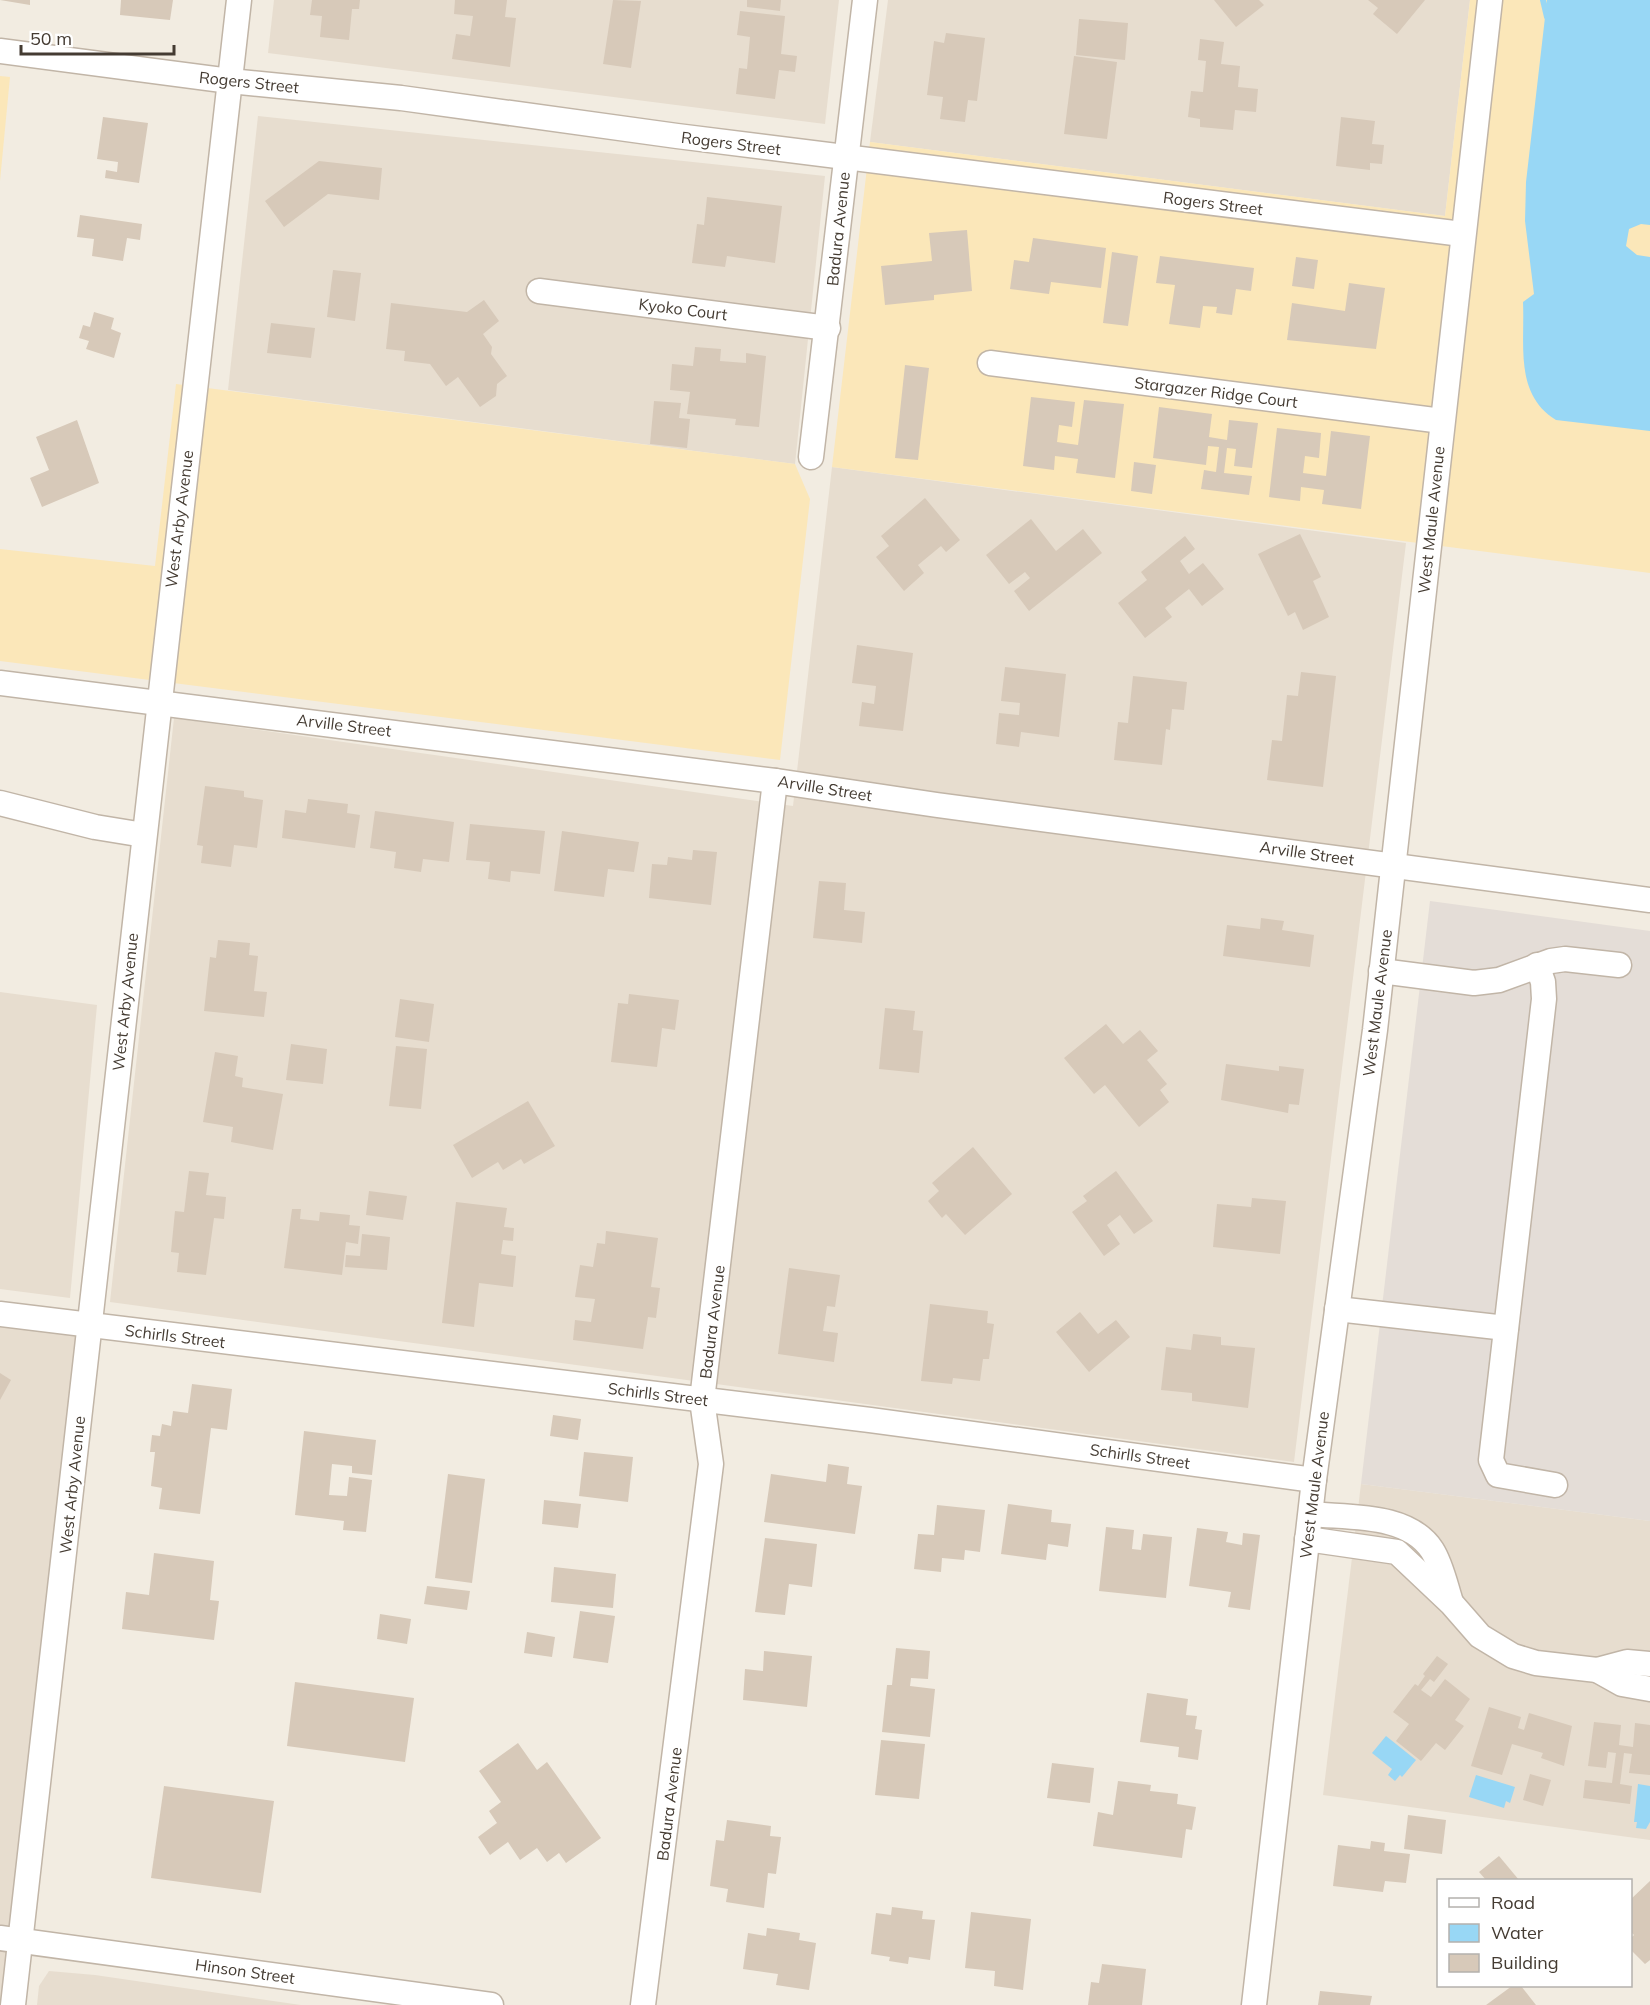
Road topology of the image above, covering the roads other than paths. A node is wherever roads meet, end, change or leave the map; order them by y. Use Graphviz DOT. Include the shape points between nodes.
graph roads {
  1 [pos="240,0"];
  2 [pos="865,0"];
  3 [pos="1490,0"];
  4 [pos="0,51"];
  5 [pos="230,81"];
  6 [pos="846,157"];
  7 [pos="1462,234"];
  8 [pos="539,291"];
  9 [pos="828,328"];
  10 [pos="990,363"];
  11 [pos="1442,421"];
  12 [pos="811,457"];
  13 [pos="0,683"];
  14 [pos="159,701"];
  15 [pos="775,780"];
  16 [pos="0,803"];
  17 [pos="144,835"];
  18 [pos="1393,864"];
  19 [pos="1650,900"];
  20 [pos="1537,965"];
  21 [pos="1619,965"];
  22 [pos="1381,971"];
  23 [pos="1337,1309"];
  24 [pos="0,1314"];
  25 [pos="89,1326"];
  26 [pos="1506,1328"];
  27 [pos="702,1400"];
  28 [pos="1314,1480"];
  29 [pos="1555,1485"];
  30 [pos="1311,1514"];
  31 [pos="1409,1529"];
  32 [pos="1307,1539"];
  33 [pos="1396,1552"];
  34 [pos="1452,1604"];
  35 [pos="1650,1664"];
  36 [pos="1597,1670"];
  37 [pos="1650,1689"];
  38 [pos="11,1939"];
  39 [pos="13,2005"];
  40 [pos="491,2005"];
  41 [pos="644,2005"];
  42 [pos="1254,2005"];
  1 -- 5 [label="street, West Arby Avenue"];
  2 -- 6 [label="street, Badura Avenue"];
  3 -- 7 [label="street, West Maule Avenue"];
  4 -- 5 [label="street, Rogers Street"];
  5 -- 6 [label="street, Rogers Street" via="401,98"];
  5 -- 14 [label="street, West Arby Avenue"];
  6 -- 7 [label="street, Rogers Street"];
  6 -- 9 [label="street, Badura Avenue"];
  7 -- 11 [label="street, West Maule Avenue"];
  8 -- 9 [label="street, Kyoko Court"];
  9 -- 12 [label="street, Badura Avenue"];
  10 -- 11 [label="street, Stargazer Ridge Court"];
  11 -- 18 [label="street, West Maule Avenue"];
  13 -- 14 [label="street, Arville Street"];
  14 -- 15 [label="street, Arville Street"];
  14 -- 17 [label="street, West Arby Avenue"];
  15 -- 18 [label="street, Arville Street"];
  15 -- 27 [label="street, Badura Avenue"];
  16 -- 17 [label="street"];
  17 -- 25 [label="street, West Arby Avenue"];
  18 -- 19 [label="street, Arville Street"];
  18 -- 22 [label="street, West Maule Avenue"];
  20 -- 21 [label="street" via="1565,959"];
  20 -- 22 [label="street" via="1499,980 1474,983"];
  20 -- 26 [label="street" via="1544,999"];
  22 -- 23 [label="street, West Maule Avenue"];
  23 -- 26 [label="street"];
  23 -- 28 [label="street, West Maule Avenue"];
  24 -- 25 [label="street, Schirlls Street"];
  25 -- 27 [label="street, Schirlls Street"];
  25 -- 38 [label="street, West Arby Avenue"];
  26 -- 29 [label="street" via="1492,1466 1498,1474"];
  27 -- 28 [label="street, Schirlls Street"];
  27 -- 41 [label="street, Badura Avenue" via="711,1464"];
  28 -- 30 [label="street, West Maule Avenue"];
  30 -- 31 [label="street"];
  30 -- 32 [label="street, West Maule Avenue"];
  31 -- 33 [label="street"];
  31 -- 34 [label="street" via="1424,1540 1436,1558"];
  32 -- 33 [label="street"];
  32 -- 42 [label="street, West Maule Avenue"];
  33 -- 34 [label="street"];
  34 -- 36 [label="street" via="1480,1636 1513,1656 1536,1663"];
  35 -- 36 [label="street" via="1627,1662"];
  36 -- 37 [label="street" via="1622,1684"];
  38 -- 39 [label="street, West Arby Avenue"];
  38 -- 40 [label="street, Hinson Street"];
}
